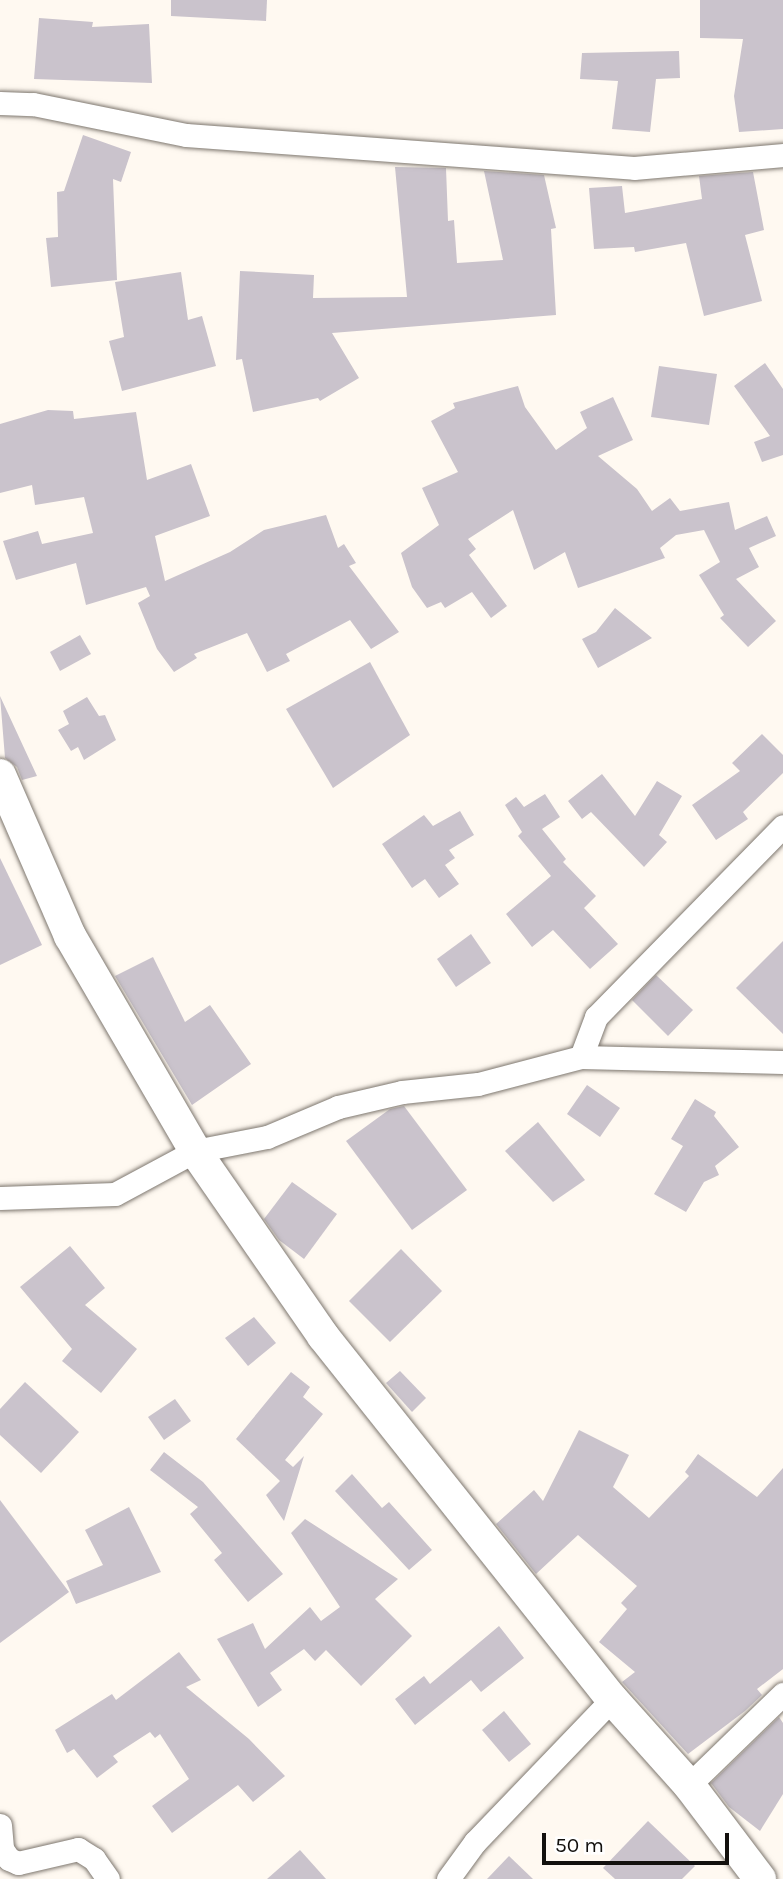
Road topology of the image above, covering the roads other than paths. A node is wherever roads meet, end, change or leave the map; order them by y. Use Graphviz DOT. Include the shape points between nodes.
graph roads {
  1 [pos="0,103"];
  2 [pos="783,155"];
  3 [pos="0,775"];
  4 [pos="783,826"];
  5 [pos="580,1057"];
  6 [pos="783,1062"];
  7 [pos="195,1151"];
  8 [pos="0,1198"];
  9 [pos="783,1694"];
  10 [pos="612,1699"];
  11 [pos="689,1784"];
  12 [pos="0,1825"];
  13 [pos="108,1879"];
  14 [pos="448,1879"];
  15 [pos="760,1879"];
  1 -- 2 [label="street" via="33,104 186,135 634,169"];
  3 -- 7 [label="main road" via="70,936"];
  4 -- 5 [label="street" via="596,1017"];
  5 -- 6 [label="street"];
  5 -- 7 [label="street" via="478,1084 402,1092 351,1104 267,1137"];
  7 -- 8 [label="street" via="114,1194"];
  7 -- 10 [label="main road" via="323,1336"];
  9 -- 11 [label="street"];
  10 -- 11 [label="main road"];
  10 -- 14 [label="street" via="475,1842"];
  11 -- 15 [label="main road"];
  12 -- 13 [label="street" via="2,1849 9,1859 18,1863 78,1849 94,1859"];
}
